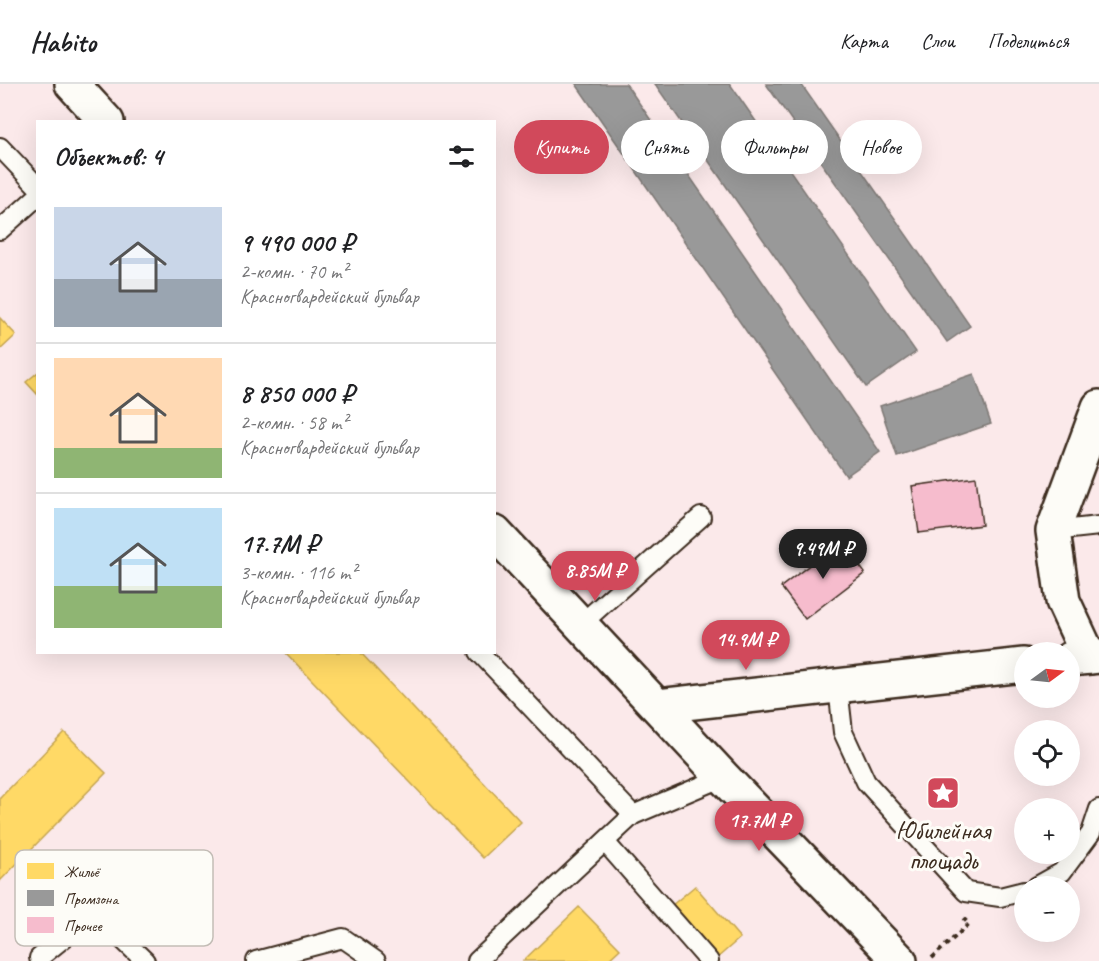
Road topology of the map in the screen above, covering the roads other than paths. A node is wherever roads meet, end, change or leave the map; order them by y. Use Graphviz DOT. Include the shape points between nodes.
graph roads {
  1 [pos="72,84"];
  2 [pos="105,120"];
  3 [pos="0,147"];
  4 [pos="36,185"];
  5 [pos="36,198"];
  6 [pos="0,230"];
  7 [pos="1099,407"];
  8 [pos="701,517"];
  9 [pos="1099,526"];
  10 [pos="1053,531"];
  11 [pos="496,534"];
  12 [pos="581,624"];
  13 [pos="481,654"];
  14 [pos="1089,660"];
  15 [pos="1014,666"];
  16 [pos="838,687"];
  17 [pos="658,706"];
  18 [pos="723,777"];
  19 [pos="1099,809"];
  20 [pos="633,815"];
  21 [pos="604,842"];
  22 [pos="1055,876"];
  23 [pos="1014,894"];
  24 [pos="54,946"];
  25 [pos="129,946"];
  26 [pos="887,957"];
  27 [pos="39,958"];
  28 [pos="145,961"];
  29 [pos="256,961"];
  30 [pos="376,961"];
  31 [pos="477,961"];
  32 [pos="709,961"];
  1 -- 2 [label="street"];
  3 -- 4 [label="lane"];
  5 -- 6 [label="lane"];
  7 -- 10 [label="street"];
  8 -- 12 [label="lane"];
  9 -- 10 [label="lane"];
  10 -- 14 [label="street" via="1063,601"];
  11 -- 12 [label="street"];
  12 -- 17 [label="street"];
  13 -- 20 [label="lane"];
  15 -- 16 [label="street"];
  16 -- 17 [label="street"];
  16 -- 23 [label="lane" via="843,732 866,782 966,892 1000,897"];
  17 -- 18 [label="street"];
  18 -- 20 [label="lane"];
  18 -- 26 [label="street"];
  19 -- 22 [label="lane" via="1091,833"];
  20 -- 21 [label="lane"];
  21 -- 31 [label="lane"];
  21 -- 32 [label="lane"];
  24 -- 27 [label="lane"];
  25 -- 28 [label="lane"];
  29 -- 30 [label="lane" via="343,938"];
}
